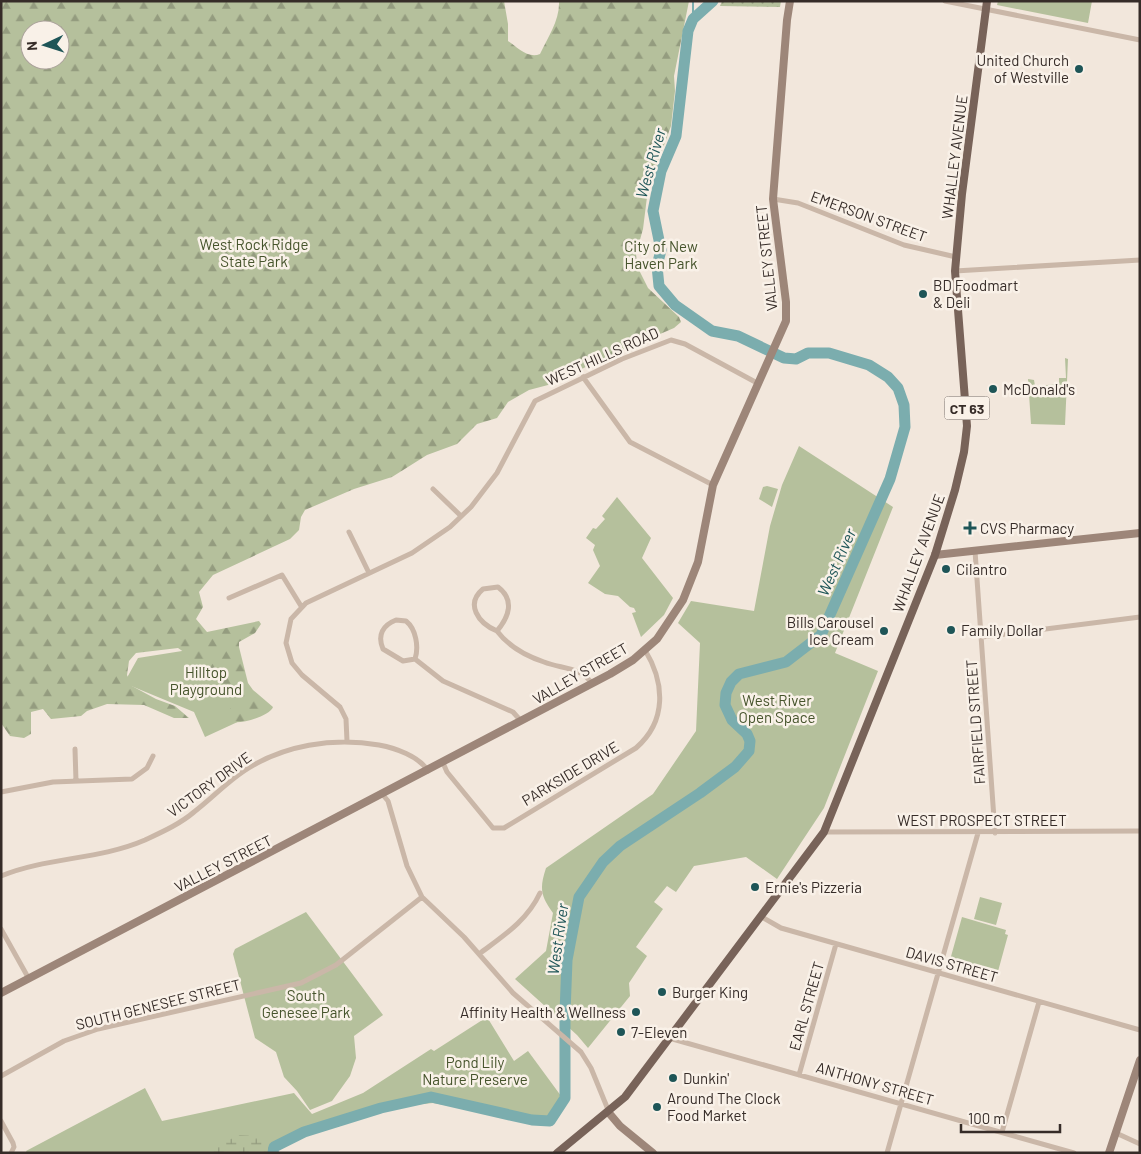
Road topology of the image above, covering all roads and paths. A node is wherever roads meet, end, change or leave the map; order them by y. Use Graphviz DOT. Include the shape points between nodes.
graph roads {
  1 [pos="790,1"];
  2 [pos="945,1"];
  3 [pos="986,5"];
  4 [pos="1140,40"];
  5 [pos="774,199"];
  6 [pos="956,257"];
  7 [pos="1140,260"];
  8 [pos="956,271"];
  9 [pos="584,377"];
  10 [pos="759,384"];
  11 [pos="713,485"];
  12 [pos="433,489"];
  13 [pos="461,516"];
  14 [pos="349,532"];
  15 [pos="1140,533"];
  16 [pos="975,551"];
  17 [pos="935,555"];
  18 [pos="369,574"];
  19 [pos="229,598"];
  20 [pos="301,606"];
  21 [pos="1140,617"];
  22 [pos="497,631"];
  23 [pos="982,637"];
  24 [pos="645,650"];
  25 [pos="415,659"];
  26 [pos="592,684"];
  27 [pos="521,721"];
  28 [pos="347,741"];
  29 [pos="75,749"];
  30 [pos="153,756"];
  31 [pos="443,763"];
  32 [pos="428,771"];
  33 [pos="76,782"];
  34 [pos="1,792"];
  35 [pos="383,795"];
  36 [pos="1140,831"];
  37 [pos="824,832"];
  38 [pos="978,833"];
  39 [pos="994,833"];
  40 [pos="1,876"];
  41 [pos="540,893"];
  42 [pos="422,897"];
  43 [pos="760,916"];
  44 [pos="1,929"];
  45 [pos="836,944"];
  46 [pos="479,954"];
  47 [pos="938,974"];
  48 [pos="29,979"];
  49 [pos="1,993"];
  50 [pos="1038,1002"];
  51 [pos="1140,1030"];
  52 [pos="669,1038"];
  53 [pos="1140,1060"];
  54 [pos="800,1075"];
  55 [pos="1,1076"];
  56 [pos="901,1102"];
  57 [pos="609,1113"];
  58 [pos="1,1121"];
  59 [pos="1002,1132"];
  60 [pos="1116,1133"];
  61 [pos="1140,1144"];
  62 [pos="11,1153"];
  63 [pos="557,1153"];
  64 [pos="653,1153"];
  65 [pos="887,1153"];
  66 [pos="1074,1153"];
  67 [pos="1109,1153"];
  1 -- 5 [label="street, VALLEY STREET"];
  2 -- 3 [label="street"];
  3 -- 4 [label="street"];
  3 -- 6 [label="main road, WHALLEY AVENUE / CT 63"];
  5 -- 6 [label="street, EMERSON STREET" via="798,203 904,245"];
  5 -- 10 [label="street, VALLEY STREET" via="787,311 780,338"];
  6 -- 8 [label="main road, WHALLEY AVENUE / CT 63"];
  7 -- 8 [label="street"];
  8 -- 17 [label="main road, WHALLEY AVENUE / CT 63" via="967,426 955,490"];
  9 -- 10 [label="street, WEST HILLS ROAD" via="671,340 685,344"];
  9 -- 11 [label="street" via="630,442"];
  9 -- 13 [label="street, WEST HILLS ROAD" via="535,401 497,474"];
  10 -- 11 [label="street, VALLEY STREET"];
  11 -- 24 [label="street, VALLEY STREET" via="694,575 671,619"];
  12 -- 13 [label="street"];
  13 -- 18 [label="street" via="412,553"];
  14 -- 18 [label="street"];
  15 -- 16 [label="street"];
  16 -- 17 [label="street"];
  16 -- 23 [label="street, FAIRFIELD STREET"];
  17 -- 37 [label="main road, WHALLEY AVENUE / CT 63"];
  18 -- 20 [label="street"];
  19 -- 20 [label="street" via="282,575"];
  20 -- 28 [label="street" via="288,626 288,653 296,669 340,707 346,719"];
  21 -- 23 [label="street"];
  22 -- 22 [label="street" via="507,617 508,598 498,587 484,588 474,598 475,611 482,621"];
  22 -- 26 [label="street" via="516,650 582,673"];
  23 -- 39 [label="street, FAIRFIELD STREET"];
  24 -- 26 [label="street, VALLEY STREET"];
  24 -- 31 [label="street, PARKSIDE DRIVE" via="660,689 661,703 652,731 636,748 504,828 493,828"];
  25 -- 25 [label="street" via="404,660 383,649 381,635 389,623 401,620 410,624 417,646"];
  25 -- 27 [label="street" via="443,681 513,712"];
  26 -- 27 [label="street, VALLEY STREET"];
  27 -- 31 [label="street, VALLEY STREET"];
  28 -- 32 [label="street, VICTORY DRIVE" via="401,752 418,760"];
  28 -- 40 [label="street, VICTORY DRIVE" via="306,745 266,758 243,771 186,819 143,841 29,866"];
  29 -- 33 [label="street"];
  30 -- 33 [label="street" via="147,768 132,779"];
  31 -- 32 [label="street, VALLEY STREET"];
  32 -- 35 [label="street, VALLEY STREET"];
  33 -- 34 [label="street" via="53,782"];
  35 -- 42 [label="street" via="388,801 408,866"];
  35 -- 48 [label="street, VALLEY STREET"];
  36 -- 39 [label="street, WEST PROSPECT STREET"];
  37 -- 38 [label="street, WEST PROSPECT STREET"];
  37 -- 43 [label="main road, WHALLEY AVENUE / CT 63"];
  38 -- 39 [label="street, WEST PROSPECT STREET"];
  38 -- 47 [label="street"];
  41 -- 46 [label="street" via="534,906 517,926"];
  42 -- 46 [label="street"];
  42 -- 55 [label="street, SOUTH GENESEE STREET" via="336,965 301,983 98,1030 64,1041"];
  43 -- 45 [label="street, DAVIS STREET" via="781,928"];
  43 -- 52 [label="main road, WHALLEY AVENUE / CT 63"];
  44 -- 48 [label="street"];
  45 -- 47 [label="street, DAVIS STREET"];
  45 -- 54 [label="street, EARL STREET"];
  46 -- 57 [label="street" via="513,993 574,1044 591,1068"];
  47 -- 50 [label="street, DAVIS STREET"];
  47 -- 56 [label="street"];
  48 -- 49 [label="street, VALLEY STREET"];
  50 -- 51 [label="street, DAVIS STREET"];
  50 -- 59 [label="street"];
  52 -- 54 [label="street, ANTHONY STREET"];
  52 -- 57 [label="main road, WHALLEY AVENUE / CT 63" via="625,1098"];
  53 -- 60 [label="street"];
  54 -- 56 [label="street, ANTHONY STREET"];
  56 -- 59 [label="street, ANTHONY STREET"];
  56 -- 65 [label="street"];
  57 -- 63 [label="main road, WHALLEY AVENUE / CT 63"];
  57 -- 64 [label="street"];
  58 -- 62 [label="street" via="13,1143"];
  59 -- 66 [label="street, ANTHONY STREET"];
  60 -- 61 [label="street"];
  60 -- 67 [label="street"];
}
